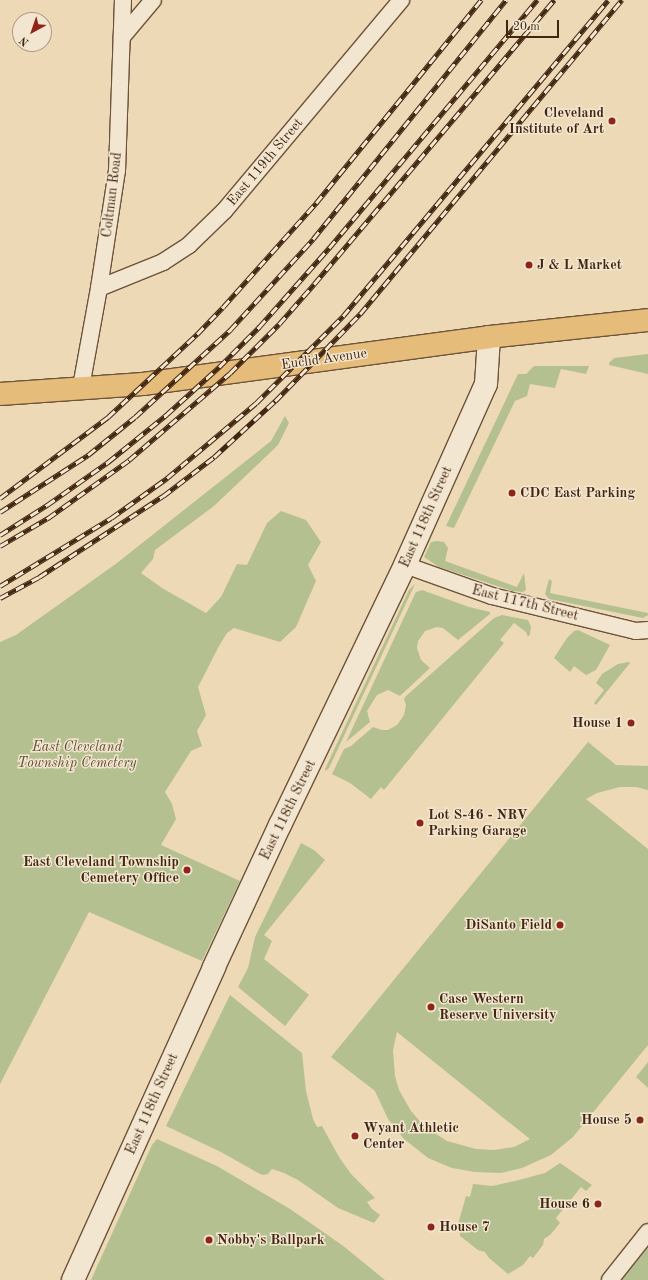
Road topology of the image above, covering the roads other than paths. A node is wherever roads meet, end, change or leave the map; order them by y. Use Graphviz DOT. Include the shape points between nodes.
graph roads {
  1 [pos="123,0"];
  2 [pos="153,0"];
  3 [pos="401,0"];
  4 [pos="122,37"];
  5 [pos="100,288"];
  6 [pos="648,320"];
  7 [pos="490,337"];
  8 [pos="80,387"];
  9 [pos="0,394"];
  10 [pos="405,565"];
  11 [pos="648,630"];
  12 [pos="648,1232"];
  13 [pos="73,1280"];
  14 [pos="610,1280"];
  1 -- 4 [label="street, Coltman Road"];
  2 -- 4 [label="street"];
  3 -- 5 [label="street, East 119th Street" via="225,210 189,245 163,262"];
  4 -- 5 [label="street, Coltman Road" via="117,171"];
  5 -- 8 [label="street, Coltman Road"];
  6 -- 7 [label="main road, Euclid Avenue"];
  7 -- 8 [label="main road, Euclid Avenue" via="143,384"];
  7 -- 10 [label="street, East 118th Street" via="486,384"];
  8 -- 9 [label="main road, Euclid Avenue"];
  10 -- 11 [label="street, East 117th Street" via="492,596 636,631"];
  10 -- 13 [label="street, East 118th Street" via="280,825"];
  12 -- 14 [label="street"];
}
